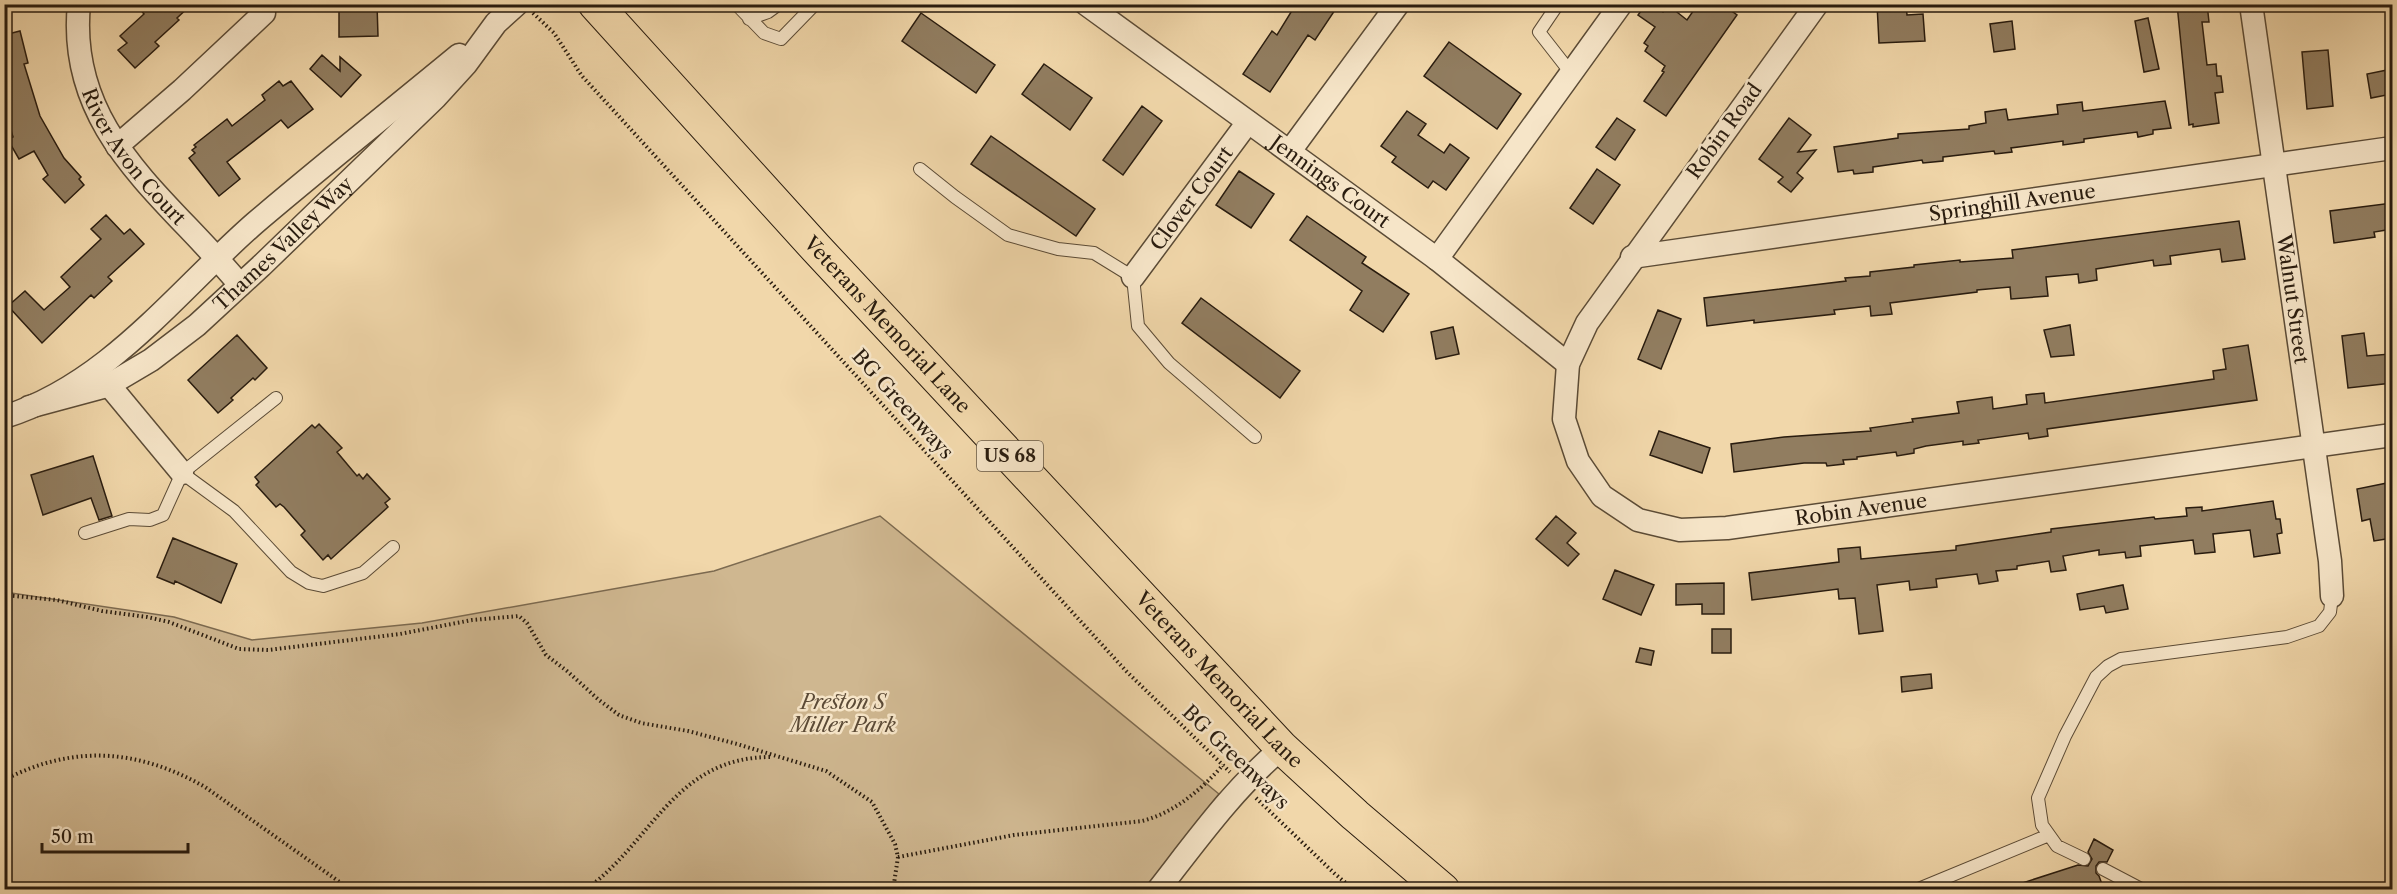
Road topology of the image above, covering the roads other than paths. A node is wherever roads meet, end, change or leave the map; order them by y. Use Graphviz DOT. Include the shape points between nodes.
graph roads {
  1 [pos="79,4"];
  2 [pos="517,4"];
  3 [pos="595,4"];
  4 [pos="736,4"];
  5 [pos="779,4"];
  6 [pos="815,4"];
  7 [pos="1086,4"];
  8 [pos="1398,4"];
  9 [pos="1558,4"];
  10 [pos="1621,4"];
  11 [pos="1817,4"];
  12 [pos="2251,4"];
  13 [pos="264,13"];
  14 [pos="749,19"];
  15 [pos="496,23"];
  16 [pos="1571,73"];
  17 [pos="1248,122"];
  18 [pos="117,146"];
  19 [pos="2392,148"];
  20 [pos="1290,151"];
  21 [pos="2273,165"];
  22 [pos="921,169"];
  23 [pos="217,257"];
  24 [pos="1632,257"];
  25 [pos="1437,259"];
  26 [pos="1133,277"];
  27 [pos="240,285"];
  28 [pos="1568,364"];
  29 [pos="109,385"];
  30 [pos="276,398"];
  31 [pos="29,407"];
  32 [pos="4,417"];
  33 [pos="2392,435"];
  34 [pos="1256,437"];
  35 [pos="2314,446"];
  36 [pos="182,473"];
  37 [pos="85,532"];
  38 [pos="393,547"];
  39 [pos="2332,596"];
  40 [pos="1282,748"];
  41 [pos="2049,835"];
  42 [pos="2084,860"];
  43 [pos="2103,869"];
  44 [pos="1158,890"];
  45 [pos="1443,890"];
  46 [pos="1916,890"];
  47 [pos="2143,890"];
  1 -- 18 [label="street, River Avon Court" via="77,47 81,70 96,112"];
  2 -- 15 [label="street, Thames Valley Way"];
  3 -- 40 [label="main road, Veterans Memorial Lane / US 68"];
  4 -- 14 [label="lane"];
  5 -- 14 [label="lane"];
  6 -- 14 [label="lane" via="781,39 764,33"];
  7 -- 17 [label="street, Jennings Court"];
  8 -- 20 [label="street"];
  9 -- 16 [label="lane" via="1539,32"];
  10 -- 16 [label="street"];
  11 -- 24 [label="street, Robin Road"];
  12 -- 21 [label="street, Walnut Street"];
  13 -- 18 [label="street"];
  15 -- 23 [label="street, Thames Valley Way"];
  15 -- 27 [label="street, Thames Valley Way" via="441,92"];
  16 -- 25 [label="street"];
  17 -- 20 [label="street, Jennings Court"];
  17 -- 26 [label="street, Clover Court"];
  18 -- 23 [label="street, River Avon Court"];
  19 -- 21 [label="street, Springhill Avenue"];
  20 -- 25 [label="street, Jennings Court"];
  21 -- 24 [label="street, Springhill Avenue"];
  21 -- 35 [label="street, Walnut Street"];
  22 -- 26 [label="lane" via="1008,235 1058,249 1094,253"];
  23 -- 27 [label="street, River Avon Court"];
  23 -- 31 [label="street, Thames Valley Way" via="91,374"];
  24 -- 28 [label="street, Robin Avenue" via="1587,323"];
  25 -- 28 [label="street, Jennings Court"];
  26 -- 34 [label="lane" via="1138,326 1169,363"];
  27 -- 29 [label="street, Thames Valley Way" via="164,351"];
  28 -- 35 [label="street, Robin Avenue" via="1564,419 1578,461 1602,496 1638,520 1680,530 1727,528"];
  29 -- 31 [label="street, Thames Valley Way"];
  29 -- 36 [label="street"];
  30 -- 36 [label="lane"];
  31 -- 32 [label="street, Thames Valley Way"];
  33 -- 35 [label="street, Robin Avenue"];
  35 -- 39 [label="street, Walnut Street"];
  36 -- 37 [label="lane" via="163,515 150,520 129,519"];
  36 -- 38 [label="lane" via="234,511 291,572 309,583 323,586 363,573"];
  39 -- 41 [label="lane" via="2330,612 2319,626 2287,637 2121,659 2108,666 2096,677 2038,798 2042,825"];
  40 -- 44 [label="street" via="1243,785"];
  40 -- 45 [label="main road, Veterans Memorial Lane / US 68"];
  41 -- 42 [label="lane" via="2057,846"];
  41 -- 46 [label="lane"];
  43 -- 47 [label="lane"];
}
